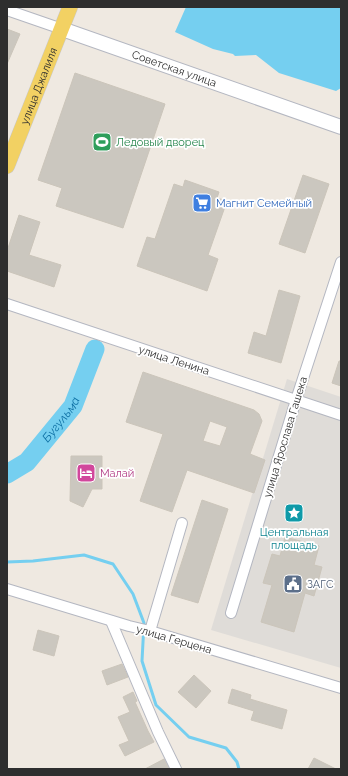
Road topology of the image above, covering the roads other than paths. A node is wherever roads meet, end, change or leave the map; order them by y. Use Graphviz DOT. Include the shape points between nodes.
graph roads {
  1 [pos="70,7"];
  2 [pos="7,10"];
  3 [pos="62,29"];
  4 [pos="341,127"];
  5 [pos="7,166"];
  6 [pos="341,262"];
  7 [pos="7,304"];
  8 [pos="296,400"];
  9 [pos="341,415"];
  10 [pos="182,523"];
  11 [pos="7,589"];
  12 [pos="231,613"];
  13 [pos="112,621"];
  14 [pos="150,631"];
  15 [pos="341,688"];
  16 [pos="176,769"];
  1 -- 3 [label="main road, улица Джалиля"];
  2 -- 3 [label="street, Советская улица"];
  3 -- 4 [label="street, Советская улица"];
  3 -- 5 [label="main road, улица Джалиля"];
  6 -- 8 [label="street, улица Ярослава Гашека"];
  7 -- 8 [label="street, улица Ленина"];
  8 -- 9 [label="street, улица Ленина"];
  8 -- 12 [label="street, улица Ярослава Гашека"];
  10 -- 14 [label="street"];
  11 -- 13 [label="street, улица Герцена"];
  13 -- 14 [label="street, улица Герцена"];
  13 -- 16 [label="street"];
  14 -- 15 [label="street, улица Герцена"];
}
